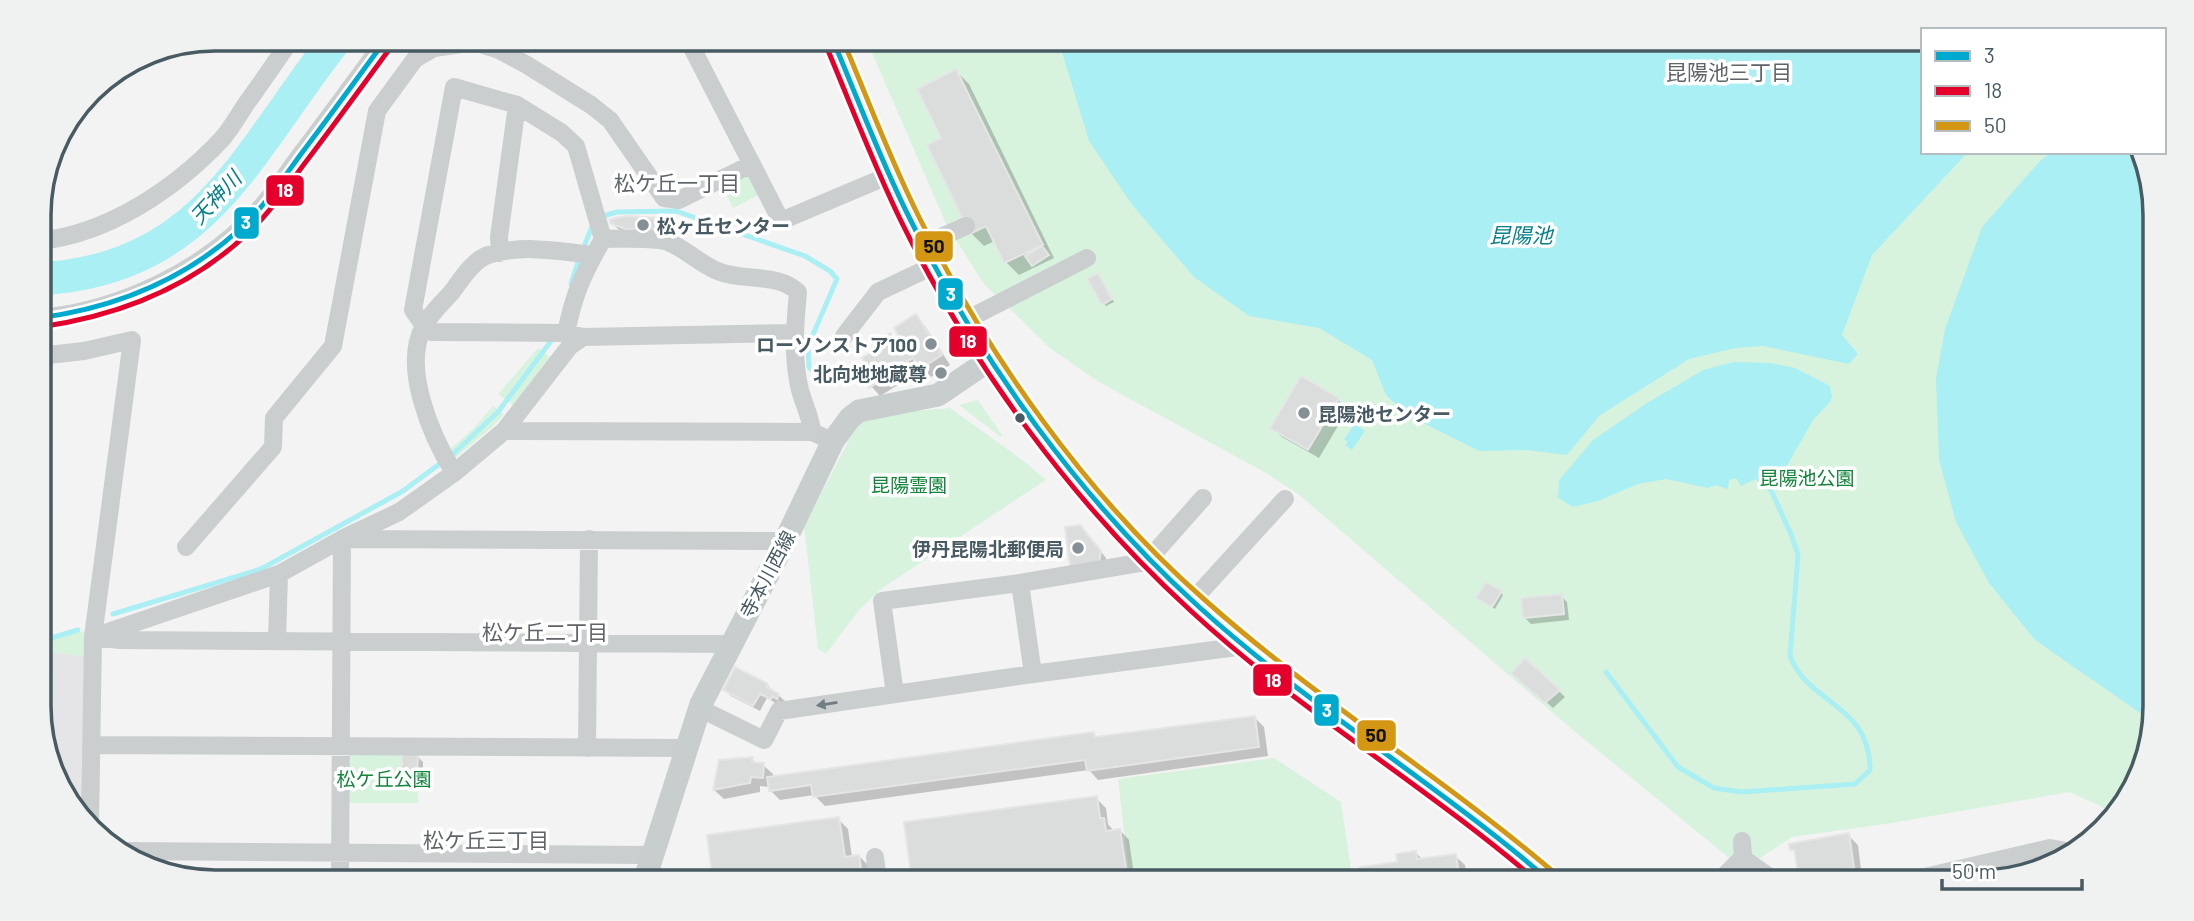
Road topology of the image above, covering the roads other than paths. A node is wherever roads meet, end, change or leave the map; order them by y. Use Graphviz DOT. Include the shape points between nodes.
graph roads {
  1 [pos="283,51"];
  2 [pos="377,51"];
  3 [pos="429,51"];
  4 [pos="501,51"];
  5 [pos="694,51"];
  6 [pos="838,51"];
  7 [pos="517,105"];
  8 [pos="752,164"];
  9 [pos="890,175"];
  10 [pos="966,226"];
  11 [pos="603,239"];
  12 [pos="51,240"];
  13 [pos="500,253"];
  14 [pos="929,255"];
  15 [pos="593,256"];
  16 [pos="1087,258"];
  17 [pos="51,316"];
  18 [pos="966,320"];
  19 [pos="424,326"];
  20 [pos="795,334"];
  21 [pos="574,335"];
  22 [pos="844,335"];
  23 [pos="51,355"];
  24 [pos="991,359"];
  25 [pos="504,431"];
  26 [pos="811,432"];
  27 [pos="833,441"];
  28 [pos="454,473"];
  29 [pos="1203,498"];
  30 [pos="1285,499"];
  31 [pos="189,536"];
  32 [pos="342,539"];
  33 [pos="590,539"];
  34 [pos="785,541"];
  35 [pos="1150,560"];
  36 [pos="279,574"];
  37 [pos="1020,583"];
  38 [pos="1192,601"];
  39 [pos="93,637"];
  40 [pos="277,640"];
  41 [pos="342,641"];
  42 [pos="589,644"];
  43 [pos="730,644"];
  44 [pos="1244,646"];
  45 [pos="1033,674"];
  46 [pos="895,694"];
  47 [pos="699,708"];
  48 [pos="91,745"];
  49 [pos="341,746"];
  50 [pos="587,748"];
  51 [pos="685,748"];
  52 [pos="90,813"];
  53 [pos="2058,849"];
  54 [pos="139,851"];
  55 [pos="340,852"];
  56 [pos="652,855"];
  57 [pos="875,858"];
  58 [pos="2021,863"];
  59 [pos="340,870"];
  60 [pos="648,870"];
  61 [pos="876,870"];
  62 [pos="1537,870"];
  63 [pos="1727,870"];
  64 [pos="1764,870"];
  65 [pos="1985,870"];
  1 -- 12 [label="street" via="223,137 184,175 99,226"];
  2 -- 17 [label="street" via="262,207 230,236 197,262 141,292"];
  3 -- 31 [label="street" via="415,59 377,111 333,346 292,384 274,418 273,447 254,456"];
  4 -- 8 [label="street" via="610,120 664,198 679,200"];
  5 -- 8 [label="street"];
  6 -- 9 [label="main road"];
  7 -- 11 [label="street" via="576,146"];
  7 -- 13 [label="street"];
  7 -- 19 [label="street" via="454,87 413,310"];
  8 -- 9 [label="street" via="781,222"];
  9 -- 14 [label="main road"];
  10 -- 14 [label="street"];
  11 -- 15 [label="street"];
  11 -- 20 [label="street" via="667,241 717,272 794,288 798,292"];
  13 -- 15 [label="street" via="550,247"];
  13 -- 19 [label="street" via="474,264"];
  14 -- 18 [label="main road"];
  14 -- 22 [label="street" via="861,301"];
  15 -- 21 [label="street" via="577,290"];
  16 -- 18 [label="street"];
  18 -- 24 [label="main road"];
  19 -- 21 [label="street" via="431,332"];
  19 -- 28 [label="street" via="417,369 424,408"];
  20 -- 21 [label="street"];
  20 -- 26 [label="street" via="800,391"];
  21 -- 25 [label="street"];
  23 -- 39 [label="street" via="132,340"];
  24 -- 27 [label="main road, 寺本川西線" via="938,395 859,411"];
  24 -- 35 [label="main road" via="1049,440"];
  25 -- 26 [label="street"];
  25 -- 28 [label="street"];
  26 -- 27 [label="street"];
  27 -- 34 [label="main road, 寺本川西線"];
  28 -- 32 [label="street" via="399,512"];
  29 -- 35 [label="street"];
  30 -- 38 [label="street"];
  32 -- 33 [label="street"];
  32 -- 36 [label="street"];
  32 -- 41 [label="street"];
  33 -- 34 [label="street"];
  33 -- 42 [label="street"];
  34 -- 43 [label="main road, 寺本川西線"];
  35 -- 37 [label="street"];
  35 -- 38 [label="main road"];
  36 -- 39 [label="street"];
  36 -- 40 [label="street"];
  37 -- 45 [label="street"];
  37 -- 46 [label="street" via="883,601"];
  38 -- 44 [label="main road"];
  39 -- 40 [label="street"];
  39 -- 48 [label="street"];
  40 -- 41 [label="street"];
  41 -- 42 [label="street"];
  41 -- 49 [label="street"];
  42 -- 43 [label="street"];
  42 -- 50 [label="street"];
  43 -- 47 [label="main road, 寺本川西線"];
  44 -- 45 [label="street"];
  44 -- 62 [label="main road"];
  45 -- 46 [label="street"];
  46 -- 47 [label="street, one-way" via="779,711 765,742"];
  47 -- 51 [label="main road, 寺本川西線"];
  48 -- 49 [label="street"];
  48 -- 52 [label="street"];
  49 -- 50 [label="street"];
  49 -- 55 [label="street"];
  50 -- 51 [label="street"];
  51 -- 56 [label="main road, 寺本川西線"];
  53 -- 58 [label="street" via="2050,848"];
  54 -- 55 [label="street"];
  55 -- 56 [label="street"];
  55 -- 59 [label="street"];
  56 -- 60 [label="main road, 寺本川西線"];
  57 -- 61 [label="street"];
  58 -- 65 [label="street"];
  63 -- 64 [label="street" via="1742,850"];
}
